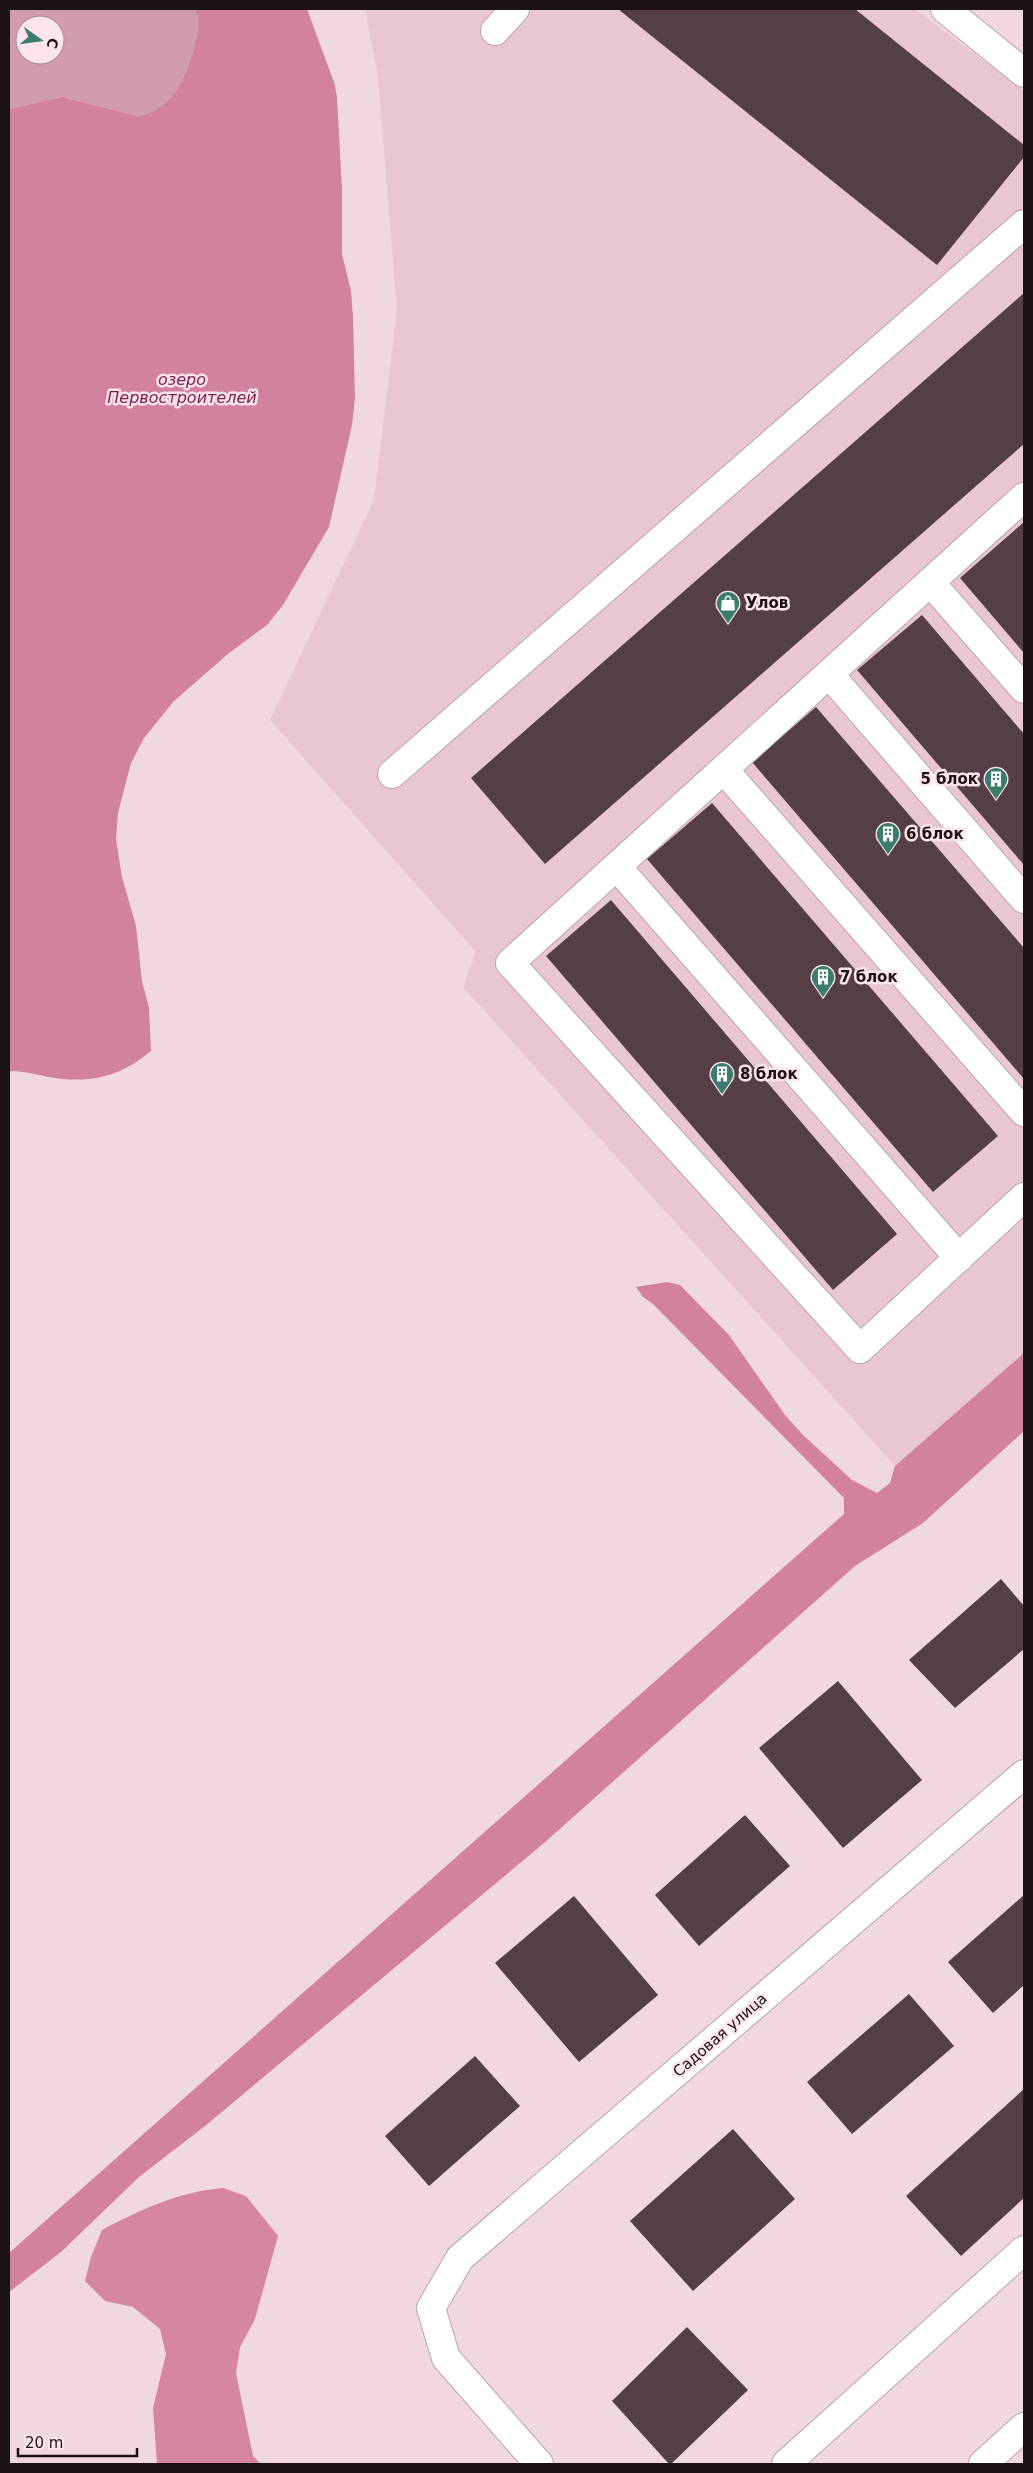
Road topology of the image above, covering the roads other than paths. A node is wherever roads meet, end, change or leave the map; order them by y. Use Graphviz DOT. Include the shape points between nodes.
graph roads {
  1 [pos="515,9"];
  2 [pos="945,9"];
  3 [pos="495,31"];
  4 [pos="1024,73"];
  5 [pos="1024,224"];
  6 [pos="1024,497"];
  7 [pos="930,582"];
  8 [pos="828,674"];
  9 [pos="1024,689"];
  10 [pos="724,770"];
  11 [pos="392,774"];
  12 [pos="616,868"];
  13 [pos="1024,899"];
  14 [pos="1024,1112"];
  15 [pos="1024,1197"];
  16 [pos="959,1258"];
  17 [pos="1024,1774"];
  18 [pos="1024,2250"];
  19 [pos="1024,2427"];
  20 [pos="539,2464"];
  21 [pos="786,2464"];
  22 [pos="983,2464"];
  1 -- 3 [label="street"];
  2 -- 4 [label="street"];
  5 -- 11 [label="street"];
  6 -- 7 [label="street"];
  7 -- 8 [label="street"];
  7 -- 9 [label="street"];
  8 -- 10 [label="street"];
  8 -- 13 [label="street"];
  10 -- 12 [label="street"];
  10 -- 14 [label="street"];
  12 -- 16 [label="street"];
  12 -- 16 [label="street" via="510,963 860,1349"];
  15 -- 16 [label="street"];
  17 -- 20 [label="street, Садовая улица" via="460,2258 431,2308 446,2358"];
  18 -- 21 [label="street"];
  19 -- 22 [label="street"];
}
